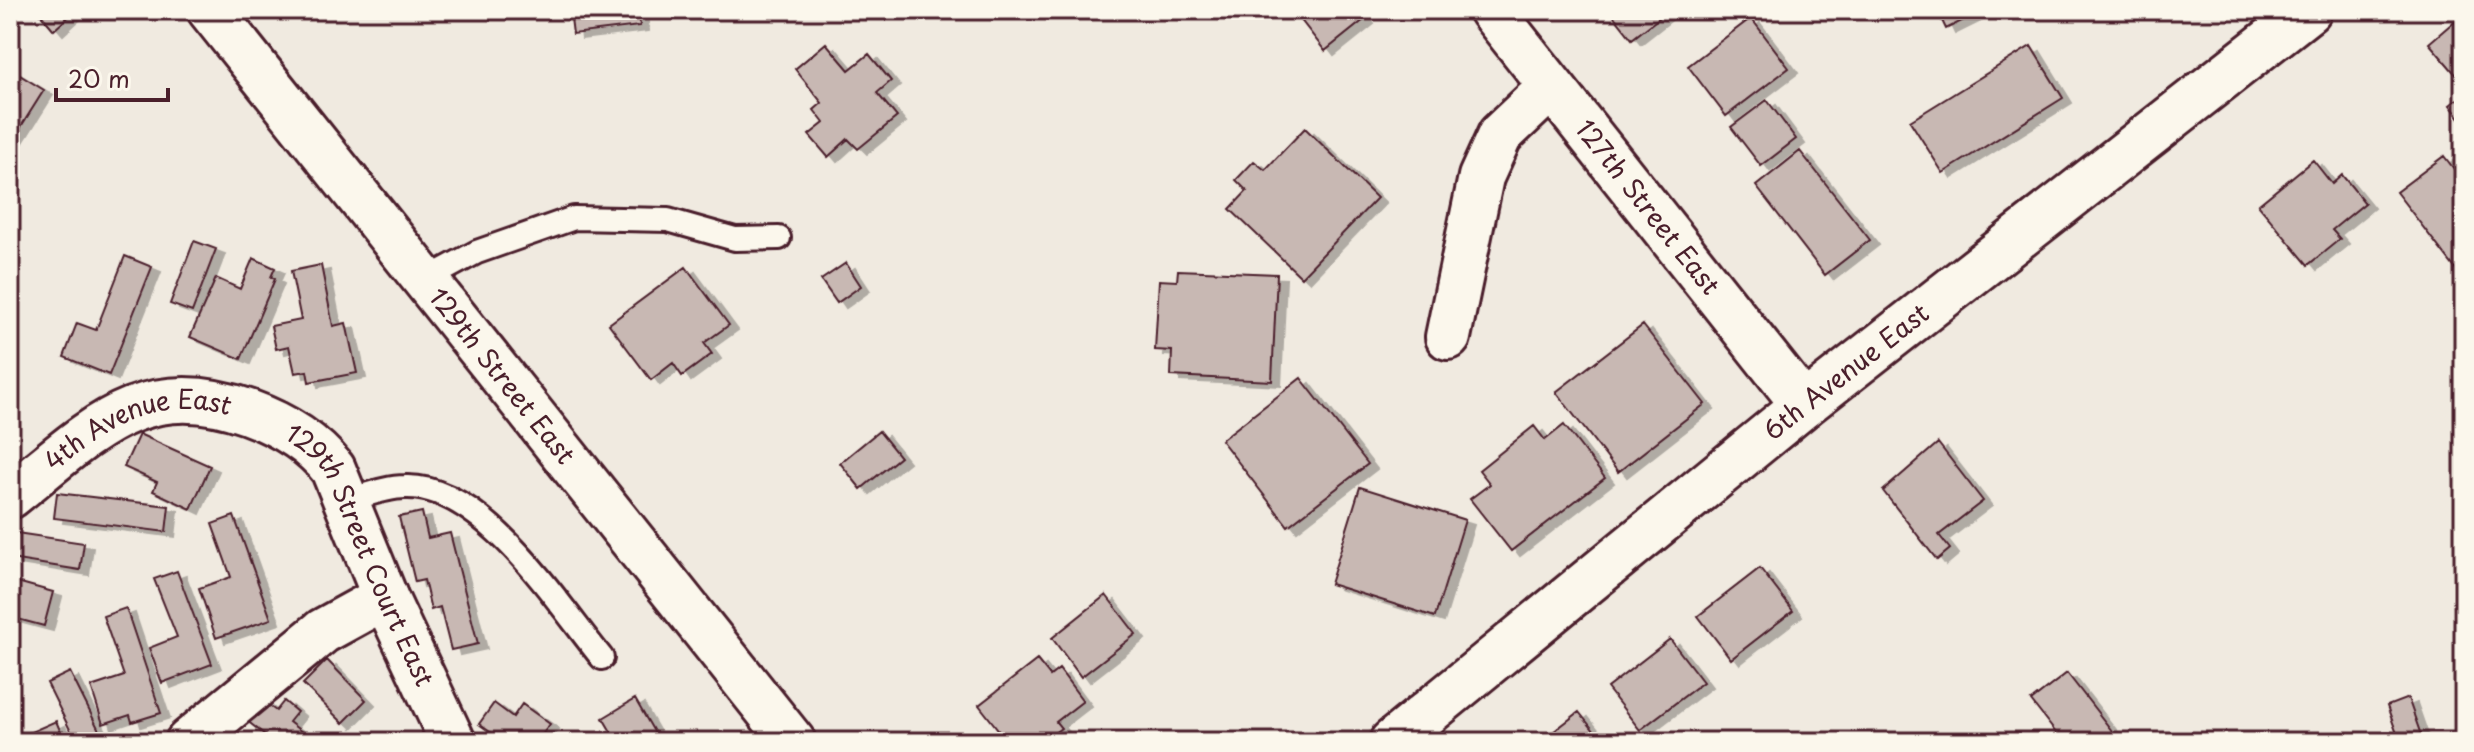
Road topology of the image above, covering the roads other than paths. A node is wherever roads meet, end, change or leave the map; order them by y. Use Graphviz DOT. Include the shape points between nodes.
graph roads {
  1 [pos="210,10"];
  2 [pos="1491,10"];
  3 [pos="2309,10"];
  4 [pos="1551,87"];
  5 [pos="779,238"];
  6 [pos="425,280"];
  7 [pos="1448,337"];
  8 [pos="1804,405"];
  9 [pos="276,422"];
  10 [pos="10,496"];
  11 [pos="345,501"];
  12 [pos="385,597"];
  13 [pos="602,658"];
  14 [pos="188,742"];
  15 [pos="453,742"];
  16 [pos="793,742"];
  17 [pos="1392,742"];
  1 -- 6 [label="street, 129th Street East"];
  2 -- 4 [label="street, 127th Street East"];
  3 -- 8 [label="street, 6th Avenue East"];
  4 -- 7 [label="street" via="1500,135 1481,177"];
  4 -- 8 [label="street, 127th Street East"];
  5 -- 6 [label="lane" via="735,239 668,220 574,218 477,252"];
  6 -- 16 [label="street, 129th Street East"];
  8 -- 17 [label="street, 6th Avenue East"];
  9 -- 10 [label="street, 4th Avenue East" via="194,398 159,400 128,409 97,427"];
  9 -- 11 [label="street, 129th Street Court East" via="319,451 333,469"];
  11 -- 12 [label="street, 129th Street Court East"];
  11 -- 13 [label="lane" via="405,487 446,493 494,526"];
  12 -- 14 [label="street" via="323,631"];
  12 -- 15 [label="street, 129th Street Court East"];
}
